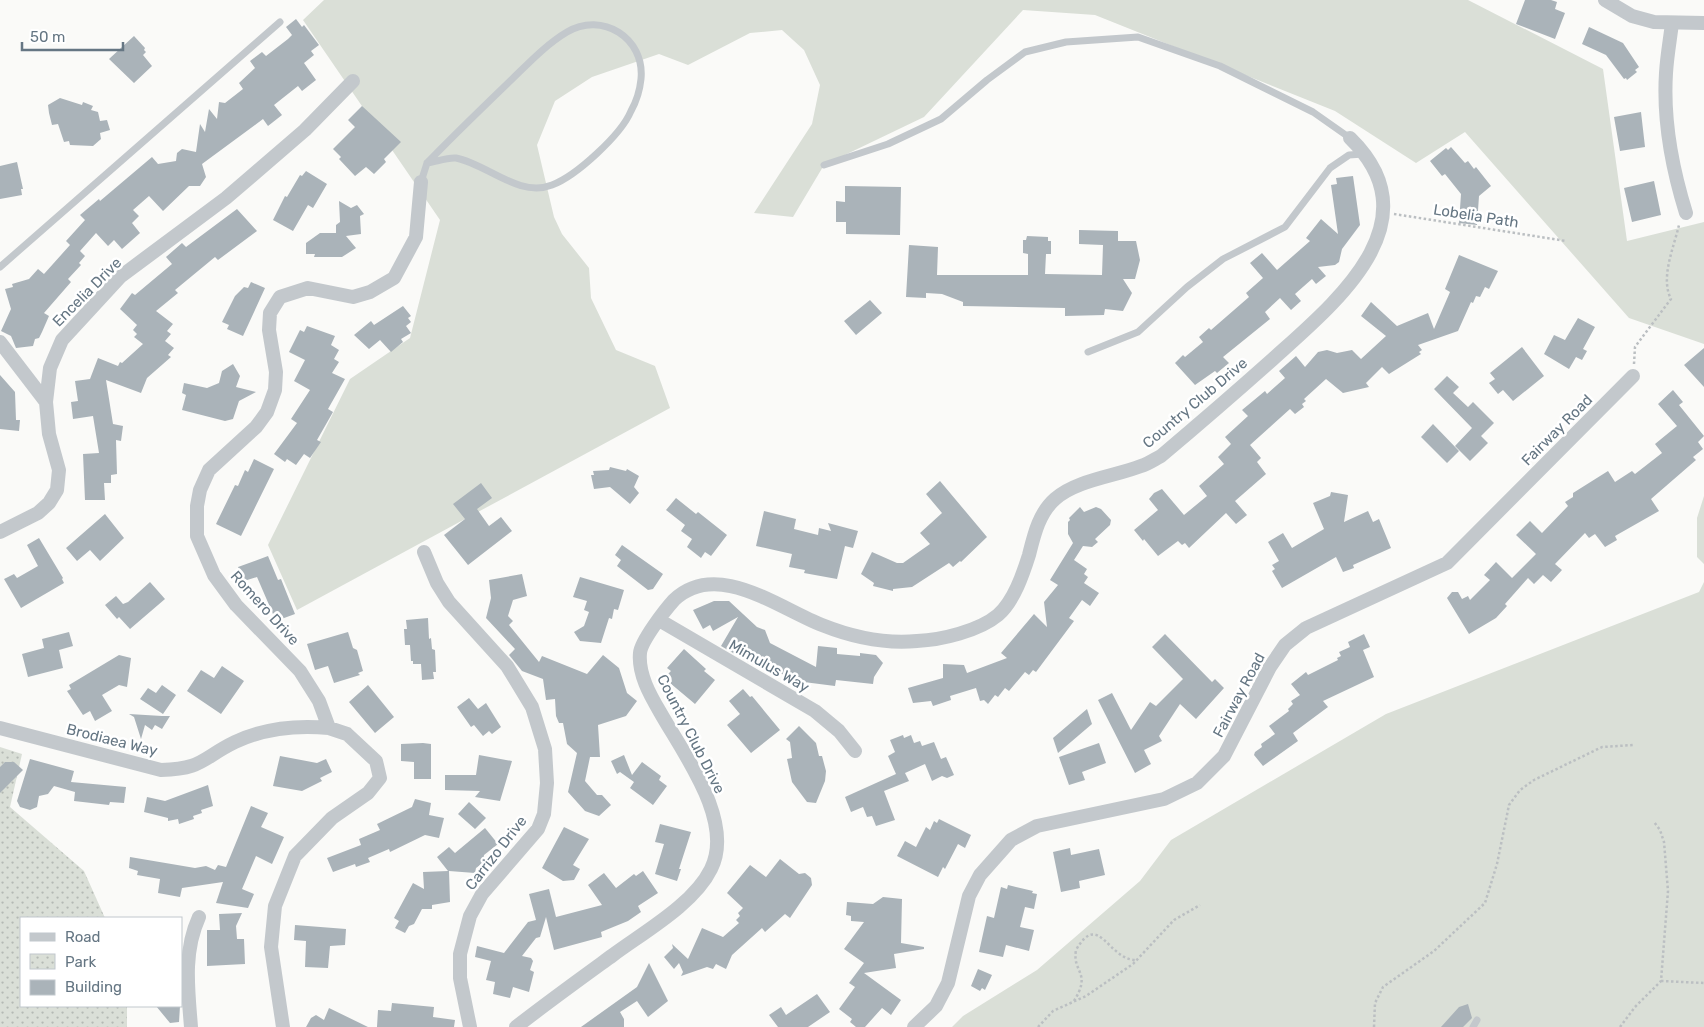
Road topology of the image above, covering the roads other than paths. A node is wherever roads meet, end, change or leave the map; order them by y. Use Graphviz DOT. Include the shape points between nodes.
graph roads {
  1 [pos="1605,0"];
  2 [pos="280,22"];
  3 [pos="1672,23"];
  4 [pos="1704,23"];
  5 [pos="353,81"];
  6 [pos="1350,138"];
  7 [pos="1366,153"];
  8 [pos="427,163"];
  9 [pos="824,165"];
  10 [pos="421,182"];
  11 [pos="1686,213"];
  12 [pos="0,267"];
  13 [pos="0,342"];
  14 [pos="1088,352"];
  15 [pos="1633,376"];
  16 [pos="46,402"];
  17 [pos="0,532"];
  18 [pos="424,552"];
  19 [pos="658,620"];
  20 [pos="0,728"];
  21 [pos="329,728"];
  22 [pos="855,751"];
  23 [pos="199,917"];
  24 [pos="1477,1020"];
  25 [pos="191,1027"];
  26 [pos="283,1027"];
  27 [pos="470,1027"];
  28 [pos="516,1027"];
  29 [pos="914,1027"];
  30 [pos="1473,1027"];
  1 -- 3 [label="street" via="1632,16"];
  2 -- 12 [label="lane"];
  3 -- 4 [label="street"];
  3 -- 11 [label="street" via="1666,73 1667,119 1677,184"];
  5 -- 16 [label="street, Encelia Drive" via="305,130 226,198 120,277 62,340 50,368"];
  6 -- 7 [label="street, Country Club Drive"];
  6 -- 9 [label="lane" via="1313,112 1220,66 1138,37 1066,42 1025,52 941,119 888,144"];
  7 -- 14 [label="lane" via="1349,155 1330,168 1285,227 1222,259 1138,332"];
  7 -- 19 [label="street, Country Club Drive" via="1382,190 1383,213 1381,228 1362,271 1333,305 1161,456 1080,485 1056,498 1038,523 1021,582 998,615 971,629 938,639 913,642 859,638 820,625 735,586 700,586 675,599"];
  8 -- 8 [label="lane" via="545,48 567,31 591,23 614,28 627,39 637,55 641,79 631,112 600,149 553,185 528,187 455,158"];
  8 -- 10 [label="lane"];
  10 -- 21 [label="street, Romero Drive" via="416,237 394,278 370,292 353,297 308,288 280,298 270,313 269,330 276,372 275,390 267,412 256,427 209,470 197,506 198,536 214,575 236,605 300,671 319,701"];
  13 -- 16 [label="street"];
  15 -- 29 [label="street, Fairway Road" via="1447,563 1306,628 1285,645 1270,667 1224,756 1197,783 1164,799 1037,826 1011,840 980,875 969,896 948,983 936,1006"];
  16 -- 17 [label="street, Encelia Drive" via="49,434 59,470 57,490 38,513"];
  18 -- 27 [label="street, Carrizo Drive" via="449,602 507,666 532,707 545,749 547,783 544,814 538,829 482,894 470,916 462,944 460,978"];
  19 -- 22 [label="street, Mimulus Way" via="815,711 839,731"];
  19 -- 28 [label="street, Country Club Drive" via="640,651 642,672 650,694 708,797 719,838 711,869 684,904"];
  20 -- 21 [label="street, Brodiaea Way" via="161,770 200,764 235,742 271,730 304,726"];
  21 -- 26 [label="street" via="347,734 376,761 380,778 368,793 332,818 294,856 275,906 272,947"];
  23 -- 25 [label="street" via="192,932 187,960"];
  24 -- 30 [label="lane"];
}
